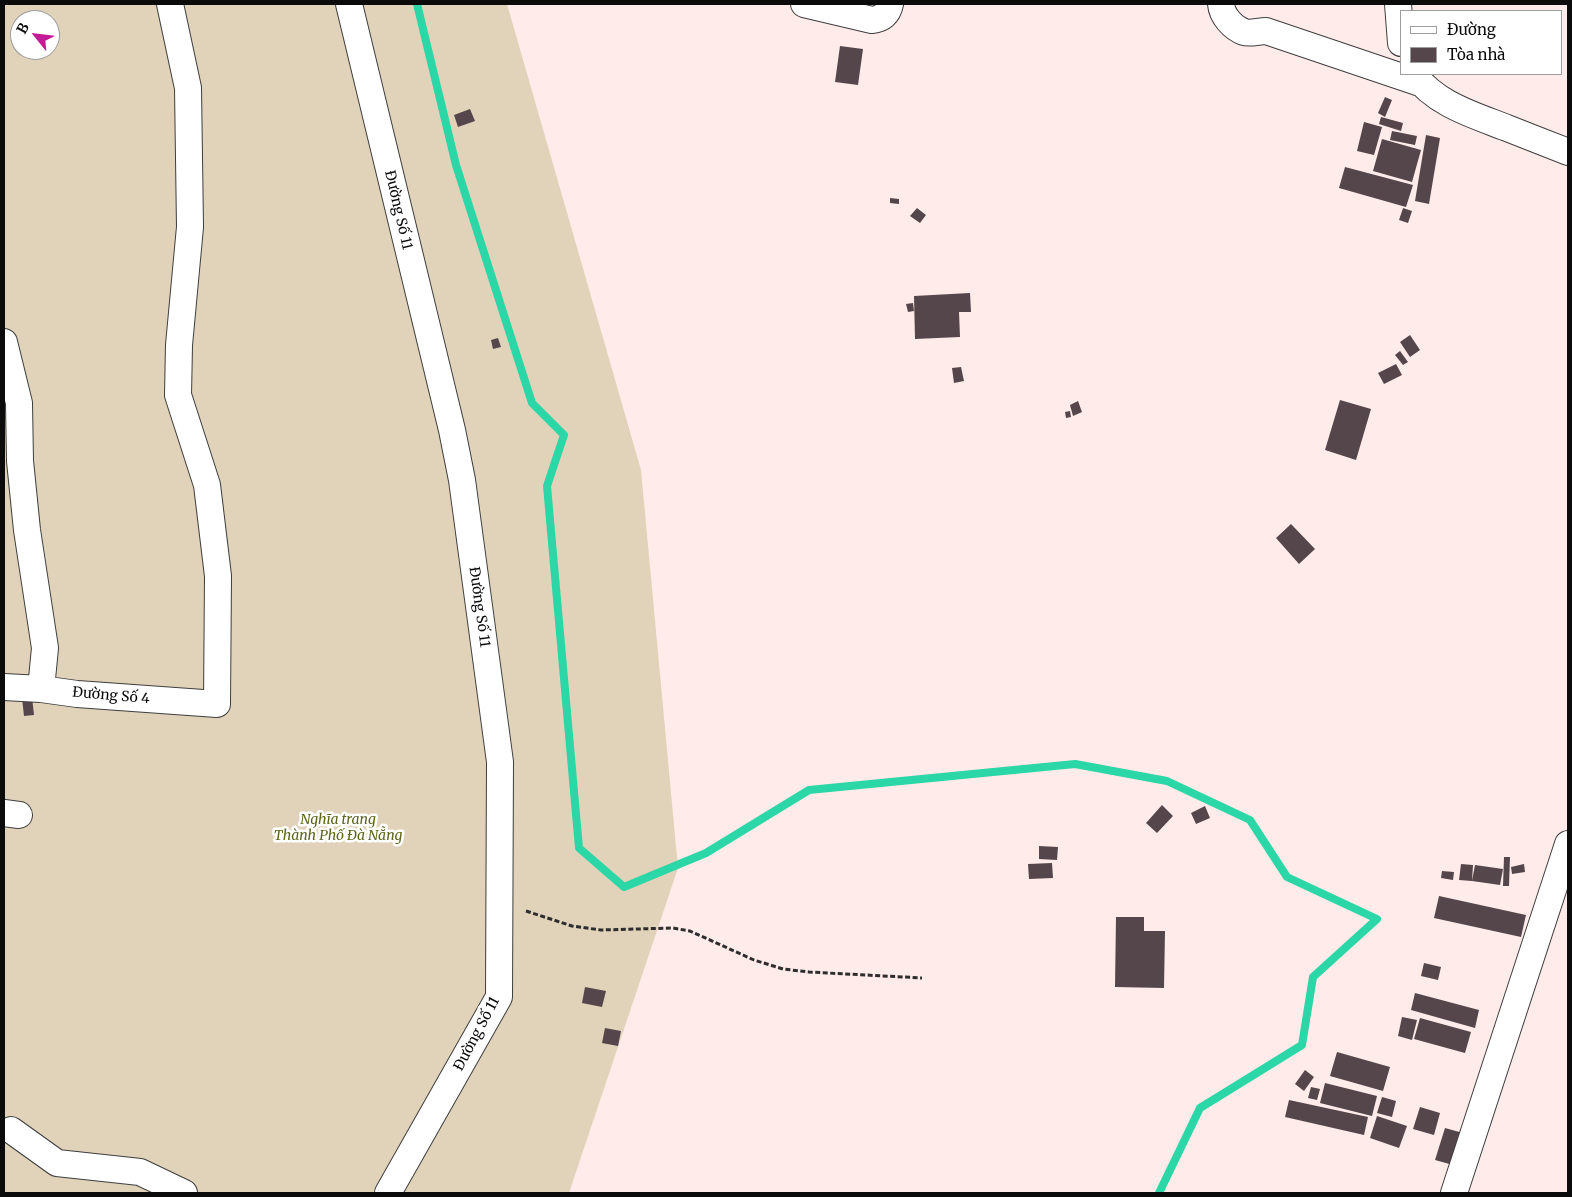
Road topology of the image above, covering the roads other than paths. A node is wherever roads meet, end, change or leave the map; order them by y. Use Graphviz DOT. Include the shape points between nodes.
graph roads {
  1 [pos="170,4"];
  2 [pos="349,4"];
  3 [pos="804,4"];
  4 [pos="890,4"];
  5 [pos="1221,4"];
  6 [pos="1398,4"];
  7 [pos="1400,30"];
  8 [pos="1400,73"];
  9 [pos="1417,78"];
  10 [pos="1568,152"];
  11 [pos="4,342"];
  12 [pos="4,687"];
  13 [pos="41,689"];
  14 [pos="1568,844"];
  15 [pos="11,1130"];
  16 [pos="184,1193"];
  17 [pos="388,1193"];
  18 [pos="1454,1193"];
  1 -- 13 [label="street, Đường Số 4" via="188,88 190,226 179,345 178,395 207,485 218,576 218,704"];
  2 -- 17 [label="street, Đường Số 11" via="462,480 500,762 499,997"];
  3 -- 4 [label="street" via="872,20 886,14"];
  5 -- 8 [label="street" via="1226,19 1245,32 1266,31"];
  6 -- 7 [label="street"];
  9 -- 10 [label="street" via="1440,98 1464,112"];
  11 -- 13 [label="street" via="19,403 20,461 27,530 45,648"];
  12 -- 13 [label="street, Đường Số 4"];
  14 -- 18 [label="street"];
  15 -- 16 [label="street" via="57,1163 140,1172"];
}
